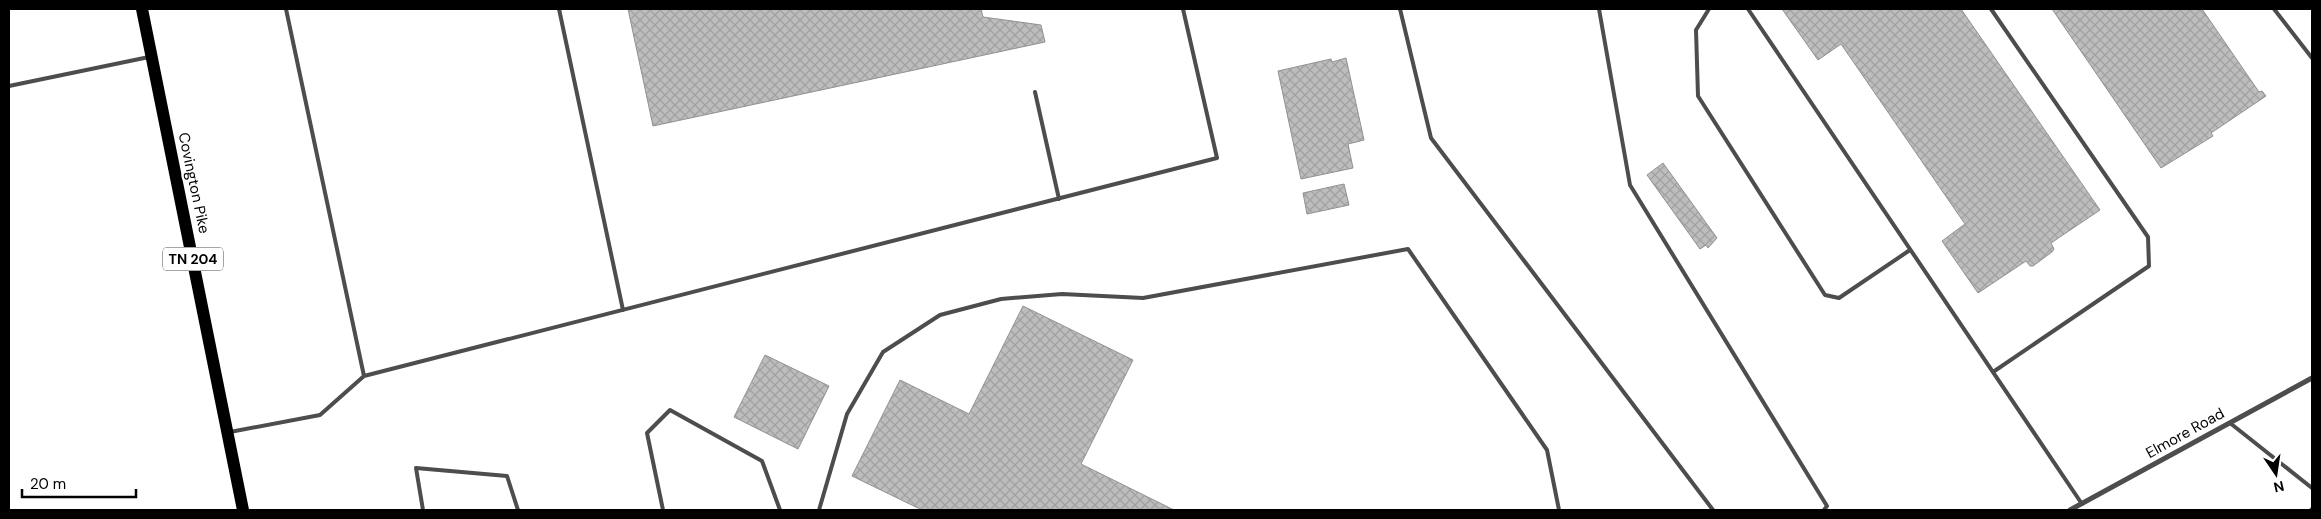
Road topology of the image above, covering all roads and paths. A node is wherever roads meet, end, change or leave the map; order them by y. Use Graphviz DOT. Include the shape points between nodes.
graph roads {
  1 [pos="142,9"];
  2 [pos="286,9"];
  3 [pos="559,9"];
  4 [pos="1183,9"];
  5 [pos="1400,9"];
  6 [pos="1599,9"];
  7 [pos="1709,9"];
  8 [pos="1748,9"];
  9 [pos="1991,9"];
  10 [pos="2274,9"];
  11 [pos="152,56"];
  12 [pos="2312,58"];
  13 [pos="9,86"];
  14 [pos="1035,92"];
  15 [pos="1059,199"];
  16 [pos="1910,250"];
  17 [pos="623,310"];
  18 [pos="1993,372"];
  19 [pos="364,376"];
  20 [pos="2312,378"];
  21 [pos="2230,423"];
  22 [pos="229,432"];
  23 [pos="2312,488"];
  24 [pos="2082,504"];
  25 [pos="243,510"];
  26 [pos="423,510"];
  27 [pos="518,510"];
  28 [pos="663,510"];
  29 [pos="780,510"];
  30 [pos="818,510"];
  31 [pos="1559,510"];
  32 [pos="1713,510"];
  33 [pos="1824,510"];
  34 [pos="2070,510"];
  1 -- 11 [label="main road, Covington Pike / TN 204"];
  2 -- 19 [label="lane"];
  3 -- 17 [label="lane"];
  4 -- 15 [label="lane" via="1217,158"];
  5 -- 32 [label="lane" via="1430,138"];
  6 -- 33 [label="lane" via="1630,185 1827,506"];
  7 -- 16 [label="lane" via="1696,30 1698,96 1825,295 1839,298"];
  8 -- 16 [label="lane"];
  9 -- 18 [label="lane" via="2148,237 2149,266"];
  10 -- 12 [label="lane"];
  11 -- 13 [label="lane"];
  11 -- 22 [label="main road, Covington Pike / TN 204"];
  14 -- 15 [label="lane"];
  15 -- 17 [label="lane"];
  16 -- 18 [label="lane"];
  17 -- 19 [label="lane"];
  18 -- 24 [label="lane"];
  19 -- 22 [label="lane" via="320,414"];
  20 -- 21 [label="street, Elmore Road"];
  21 -- 23 [label="lane"];
  21 -- 24 [label="street, Elmore Road"];
  22 -- 25 [label="main road, Covington Pike / TN 204"];
  24 -- 34 [label="street, Elmore Road"];
  26 -- 27 [label="lane" via="416,468 507,476"];
  28 -- 29 [label="lane" via="648,434 670,410 762,461"];
  30 -- 31 [label="lane" via="847,414 883,352 940,316 1001,299 1062,294 1142,298 1408,249 1547,450"];
}
